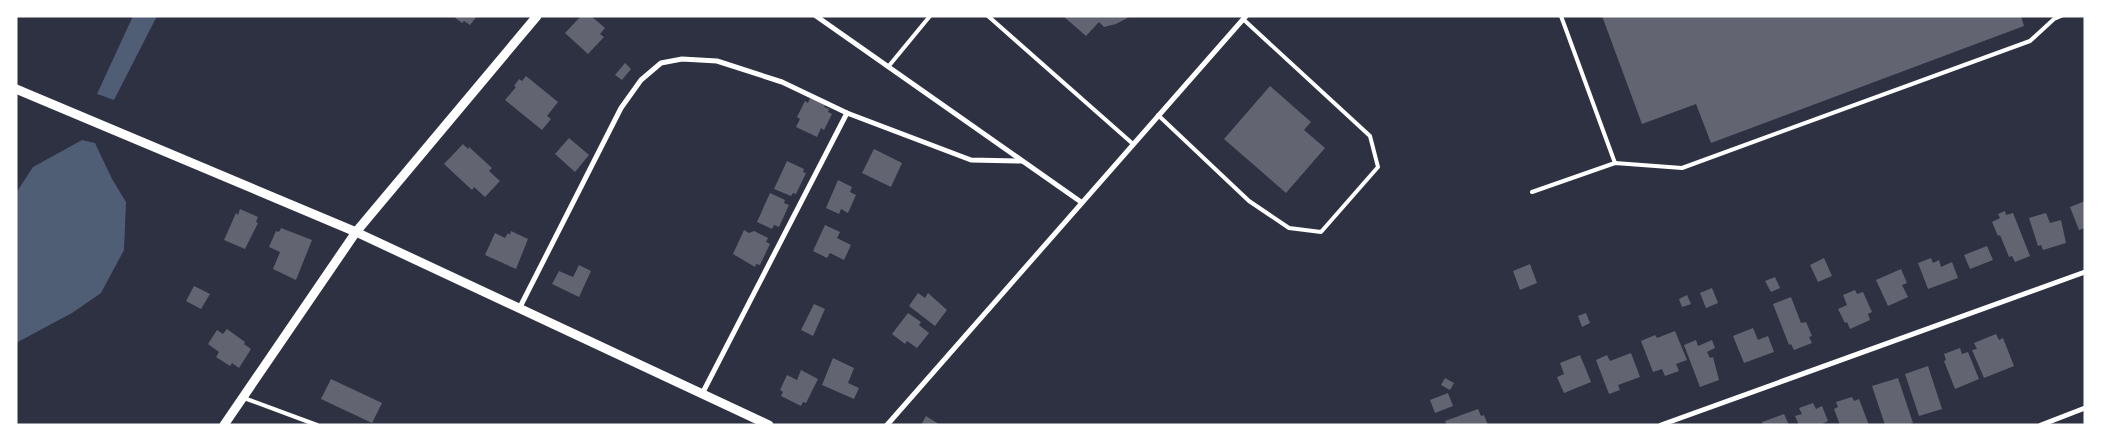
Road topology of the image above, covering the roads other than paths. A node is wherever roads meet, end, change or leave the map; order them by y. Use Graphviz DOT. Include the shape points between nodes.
graph roads {
  1 [pos="537,16"];
  2 [pos="816,16"];
  3 [pos="930,16"];
  4 [pos="988,16"];
  5 [pos="1560,16"];
  6 [pos="2061,16"];
  7 [pos="1244,18"];
  8 [pos="888,67"];
  9 [pos="16,89"];
  10 [pos="847,113"];
  11 [pos="1158,115"];
  12 [pos="1133,144"];
  13 [pos="1022,161"];
  14 [pos="1615,163"];
  15 [pos="1532,192"];
  16 [pos="1081,202"];
  17 [pos="356,232"];
  18 [pos="2085,272"];
  19 [pos="519,309"];
  20 [pos="702,394"];
  21 [pos="242,397"];
  22 [pos="2085,408"];
  23 [pos="224,425"];
  24 [pos="317,425"];
  25 [pos="769,425"];
  26 [pos="887,425"];
  27 [pos="1661,425"];
  28 [pos="2041,425"];
  1 -- 17 [label="street"];
  2 -- 8 [label="street"];
  3 -- 8 [label="lane"];
  4 -- 12 [label="lane"];
  5 -- 14 [label="lane"];
  6 -- 14 [label="lane" via="2030,41 1682,168"];
  7 -- 11 [label="street"];
  7 -- 11 [label="lane" via="1370,136 1378,167 1321,232 1289,228 1249,201"];
  8 -- 13 [label="street"];
  9 -- 17 [label="street"];
  10 -- 13 [label="street" via="970,160"];
  10 -- 19 [label="street" via="782,82 717,61 682,59 661,64 646,74 621,108"];
  10 -- 20 [label="street"];
  11 -- 12 [label="street"];
  12 -- 16 [label="street"];
  13 -- 16 [label="street"];
  14 -- 15 [label="lane"];
  16 -- 26 [label="street"];
  17 -- 19 [label="street"];
  17 -- 21 [label="street"];
  18 -- 27 [label="street"];
  19 -- 20 [label="street"];
  20 -- 25 [label="street"];
  21 -- 23 [label="street"];
  21 -- 24 [label="lane"];
  22 -- 28 [label="street"];
}
